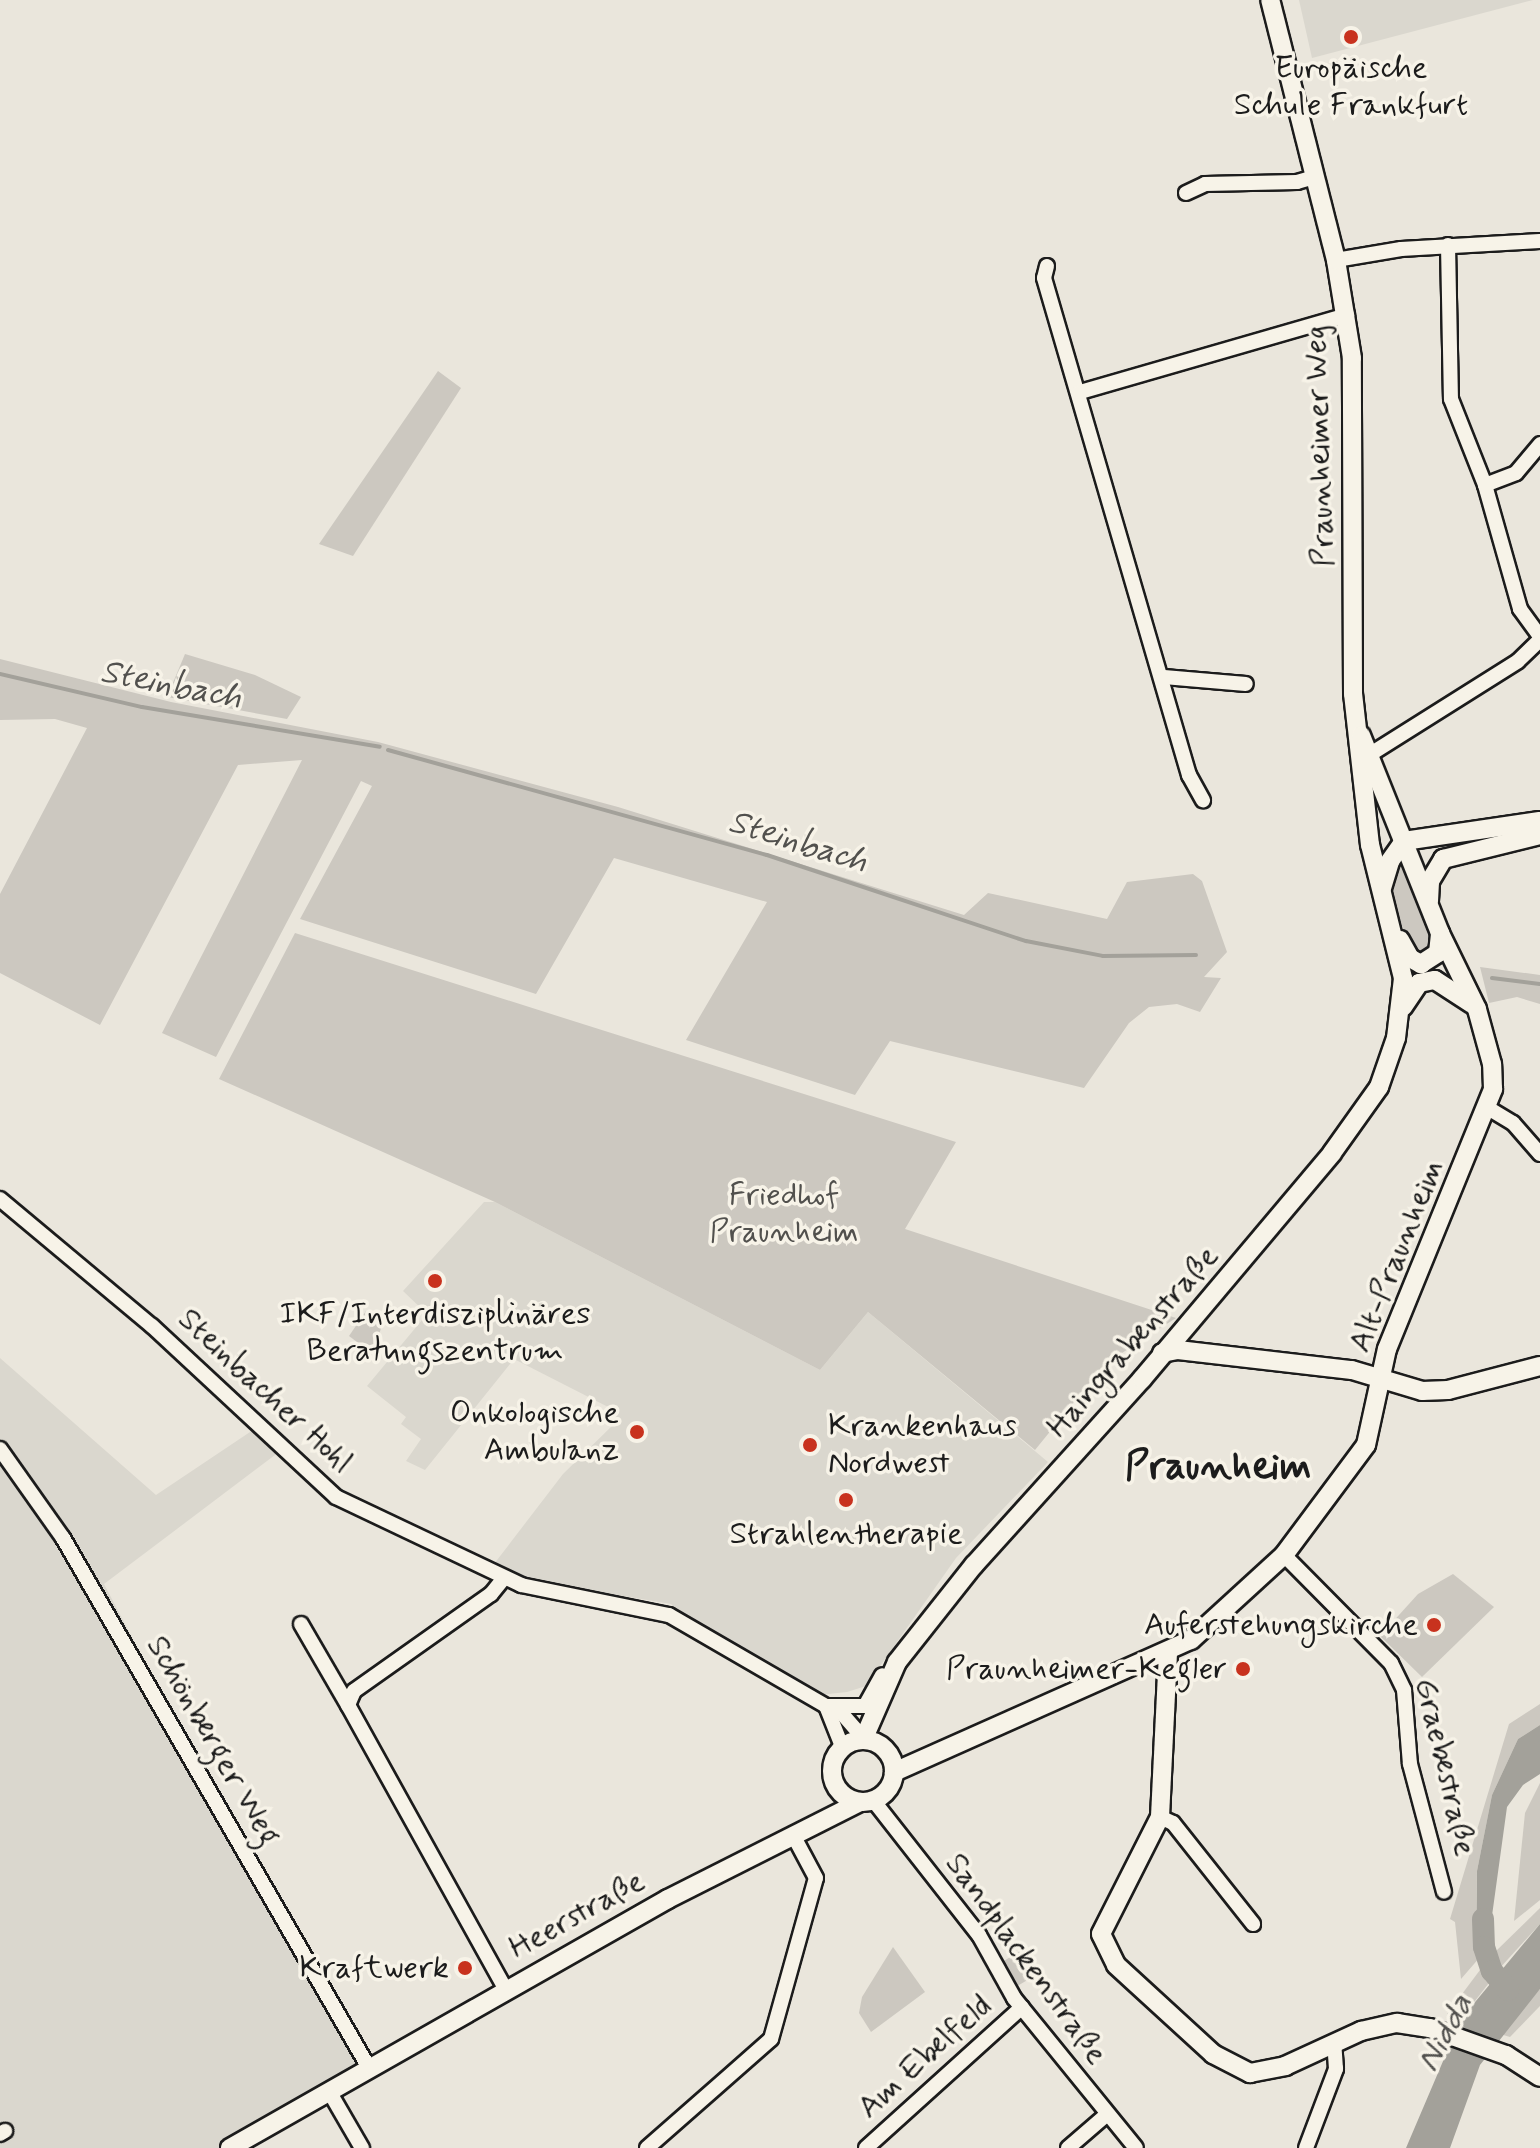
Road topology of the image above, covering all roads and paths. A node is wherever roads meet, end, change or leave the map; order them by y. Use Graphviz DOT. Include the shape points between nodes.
graph roads {
  1 [pos="1270,0"];
  2 [pos="1315,177"];
  3 [pos="1186,193"];
  4 [pos="1540,239"];
  5 [pos="1448,245"];
  6 [pos="1336,260"];
  7 [pos="1047,266"];
  8 [pos="1347,315"];
  9 [pos="1080,392"];
  10 [pos="1540,444"];
  11 [pos="1485,485"];
  12 [pos="1540,638"];
  13 [pos="1164,677"];
  14 [pos="1246,684"];
  15 [pos="1355,717"];
  16 [pos="1369,755"];
  17 [pos="1203,800"];
  18 [pos="1540,821"];
  19 [pos="1540,835"];
  20 [pos="1404,841"];
  21 [pos="1381,890"];
  22 [pos="1429,904"];
  23 [pos="1392,927"];
  24 [pos="1440,933"];
  25 [pos="1477,1009"];
  26 [pos="1401,1013"];
  27 [pos="1488,1108"];
  28 [pos="1540,1154"];
  29 [pos="0,1199"];
  30 [pos="1162,1353"];
  31 [pos="1540,1366"];
  32 [pos="1381,1379"];
  33 [pos="0,1449"];
  34 [pos="1284,1555"];
  35 [pos="504,1578"];
  36 [pos="301,1624"];
  37 [pos="1168,1653"];
  38 [pos="897,1662"];
  39 [pos="348,1705"];
  40 [pos="832,1707"];
  41 [pos="864,1738"];
  42 [pos="843,1749"];
  43 [pos="894,1772"];
  44 [pos="834,1785"];
  45 [pos="866,1801"];
  46 [pos="1160,1817"];
  47 [pos="793,1835"];
  48 [pos="1444,1892"];
  49 [pos="1253,1924"];
  50 [pos="506,1990"];
  51 [pos="1022,2007"];
  52 [pos="1334,2043"];
  53 [pos="368,2066"];
  54 [pos="1540,2077"];
  55 [pos="329,2091"];
  56 [pos="1105,2116"];
  57 [pos="230,2148"];
  58 [pos="362,2148"];
  59 [pos="647,2148"];
  60 [pos="866,2148"];
  61 [pos="1068,2148"];
  62 [pos="1136,2148"];
  63 [pos="1306,2148"];
  1 -- 2 [label="main road, Praunheimer Weg"];
  2 -- 3 [label="street" via="1205,184"];
  2 -- 6 [label="main road, Praunheimer Weg"];
  4 -- 5 [label="street"];
  5 -- 6 [label="street"];
  5 -- 11 [label="street" via="1451,399"];
  6 -- 8 [label="main road, Praunheimer Weg"];
  7 -- 9 [label="street" via="1044,278"];
  8 -- 9 [label="street"];
  8 -- 15 [label="main road, Praunheimer Weg" via="1354,379"];
  9 -- 13 [label="street"];
  10 -- 11 [label="street" via="1516,473"];
  11 -- 12 [label="street" via="1520,609"];
  12 -- 16 [label="street" via="1518,661"];
  13 -- 14 [label="street"];
  13 -- 17 [label="street" via="1189,775"];
  15 -- 16 [label="main road, Praunheimer Weg"];
  15 -- 21 [label="main road, Praunheimer Weg" via="1364,807"];
  16 -- 20 [label="main road, Praunheimer Weg"];
  18 -- 20 [label="main road"];
  19 -- 22 [label="main road" via="1443,859 1430,881"];
  20 -- 21 [label="main road" via="1390,861"];
  20 -- 22 [label="main road, Praunheimer Weg"];
  21 -- 23 [label="main road, Praunheimer Weg"];
  22 -- 24 [label="main road, Praunheimer Weg"];
  23 -- 24 [label="main road" via="1410,958 1421,964 1438,953"];
  23 -- 26 [label="main road, Praunheimer Weg" via="1403,978"];
  24 -- 25 [label="main road, Praunheimer Weg"];
  25 -- 26 [label="main road" via="1435,980 1409,991"];
  25 -- 27 [label="main road, Alt-Praunheim" via="1492,1064"];
  26 -- 30 [label="main road, Haingrabenstraße" via="1389,1063 1364,1112"];
  27 -- 28 [label="street" via="1513,1123"];
  27 -- 32 [label="main road, Alt-Praunheim" via="1387,1349"];
  29 -- 35 [label="street, Steinbacher Hohl" via="152,1326 336,1497"];
  30 -- 32 [label="main road" via="1178,1350 1352,1370"];
  30 -- 38 [label="main road, Haingrabenstraße" via="974,1565"];
  31 -- 32 [label="main road" via="1448,1390 1406,1390"];
  32 -- 34 [label="main road, Alt-Praunheim" via="1366,1445"];
  33 -- 53 [label="street, Schönberger Weg" via="63,1538"];
  34 -- 37 [label="main road, Alt-Praunheim" via="1191,1640"];
  34 -- 48 [label="street, Graebestraße" via="1398,1676 1404,1690 1410,1764"];
  35 -- 39 [label="street" via="491,1594 354,1691"];
  35 -- 40 [label="street, Steinbacher Hohl" via="557,1594 653,1608"];
  36 -- 39 [label="street"];
  37 -- 43 [label="main road"];
  37 -- 46 [label="main road"];
  38 -- 40 [label="street" via="883,1673 865,1706"];
  38 -- 41 [label="main road, Haingrabenstraße"];
  39 -- 50 [label="street"];
  40 -- 41 [label="street, Steinbacher Hohl"];
  40 -- 42 [label="street"];
  41 -- 42 [label="main road"];
  41 -- 43 [label="main road" via="884,1748"];
  42 -- 44 [label="main road"];
  43 -- 45 [label="main road"];
  44 -- 45 [label="main road"];
  44 -- 47 [label="main road" via="818,1813"];
  45 -- 47 [label="main road, Heerstraße"];
  45 -- 51 [label="street, Sandplackenstraße" via="979,1935"];
  46 -- 49 [label="street" via="1173,1823"];
  46 -- 52 [label="main road" via="1101,1934 1116,1965 1165,2015 1238,2069 1263,2073"];
  47 -- 50 [label="main road, Heerstraße"];
  47 -- 59 [label="street" via="816,1878 771,2039"];
  50 -- 53 [label="main road, Heerstraße"];
  51 -- 56 [label="street, Sandplackenstraße"];
  51 -- 60 [label="street, Am Ebelfeld"];
  52 -- 54 [label="main road" via="1388,2024 1442,2032 1506,2055"];
  52 -- 63 [label="street" via="1336,2069"];
  53 -- 55 [label="main road, Heerstraße"];
  55 -- 57 [label="main road, Heerstraße"];
  55 -- 58 [label="street"];
  56 -- 61 [label="street"];
  56 -- 62 [label="street, Sandplackenstraße"];
}
